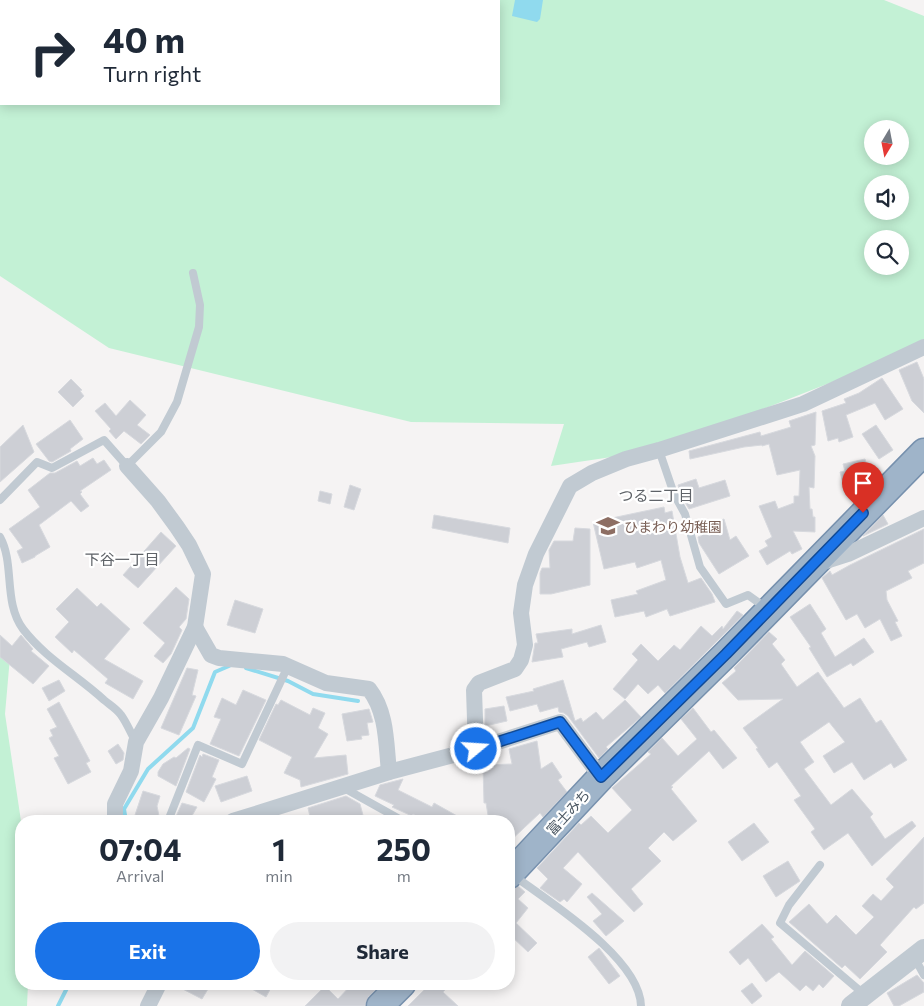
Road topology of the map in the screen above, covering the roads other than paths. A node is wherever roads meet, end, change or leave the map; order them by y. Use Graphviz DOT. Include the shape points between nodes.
graph roads {
  1 [pos="193,273"];
  2 [pos="924,347"];
  3 [pos="659,450"];
  4 [pos="924,452"];
  5 [pos="127,466"];
  6 [pos="0,500"];
  7 [pos="924,518"];
  8 [pos="0,537"];
  9 [pos="814,565"];
  10 [pos="769,610"];
  11 [pos="194,627"];
  12 [pos="288,666"];
  13 [pos="136,742"];
  14 [pos="476,749"];
  15 [pos="389,772"];
  16 [pos="601,777"];
  17 [pos="341,786"];
  18 [pos="115,815"];
  19 [pos="170,815"];
  20 [pos="269,815"];
  21 [pos="392,815"];
  22 [pos="820,865"];
  23 [pos="515,869"];
  24 [pos="515,878"];
  25 [pos="919,953"];
  26 [pos="924,975"];
  27 [pos="156,990"];
  28 [pos="396,990"];
  29 [pos="858,1000"];
  30 [pos="148,1006"];
  31 [pos="380,1006"];
  32 [pos="641,1006"];
  1 -- 5 [label="lane" via="200,305 199,328 177,402 161,432"];
  2 -- 3 [label="street" via="803,404"];
  3 -- 10 [label="lane" via="674,494 685,514 700,567 726,604 748,595"];
  3 -- 14 [label="street" via="626,459 570,486 536,554 525,585 521,613 525,645 521,660 515,669 479,683 474,690"];
  4 -- 9 [label="highway, 富士みち"];
  5 -- 6 [label="lane" via="104,440 52,468 37,462"];
  5 -- 11 [label="street" via="177,527 203,574"];
  7 -- 9 [label="street" via="848,554"];
  8 -- 13 [label="lane" via="6,546 10,594 22,628 53,659 122,715"];
  9 -- 10 [label="highway, 富士みち"];
  10 -- 16 [label="highway, 富士みち"];
  11 -- 12 [label="street" via="211,655"];
  11 -- 13 [label="street" via="161,698"];
  12 -- 15 [label="street" via="326,683 369,689 383,719"];
  12 -- 19 [label="lane" via="242,764 198,745"];
  13 -- 18 [label="street" via="131,771 115,804"];
  14 -- 15 [label="street"];
  14 -- 16 [label="street" via="560,722"];
  15 -- 17 [label="street"];
  16 -- 23 [label="highway, 富士みち"];
  17 -- 20 [label="street"];
  17 -- 21 [label="lane"];
  22 -- 29 [label="lane" via="789,905 780,923"];
  24 -- 32 [label="lane" via="614,954 638,990"];
  25 -- 26 [label="lane"];
  25 -- 29 [label="street"];
  27 -- 30 [label="street"];
  28 -- 31 [label="highway"];
}
